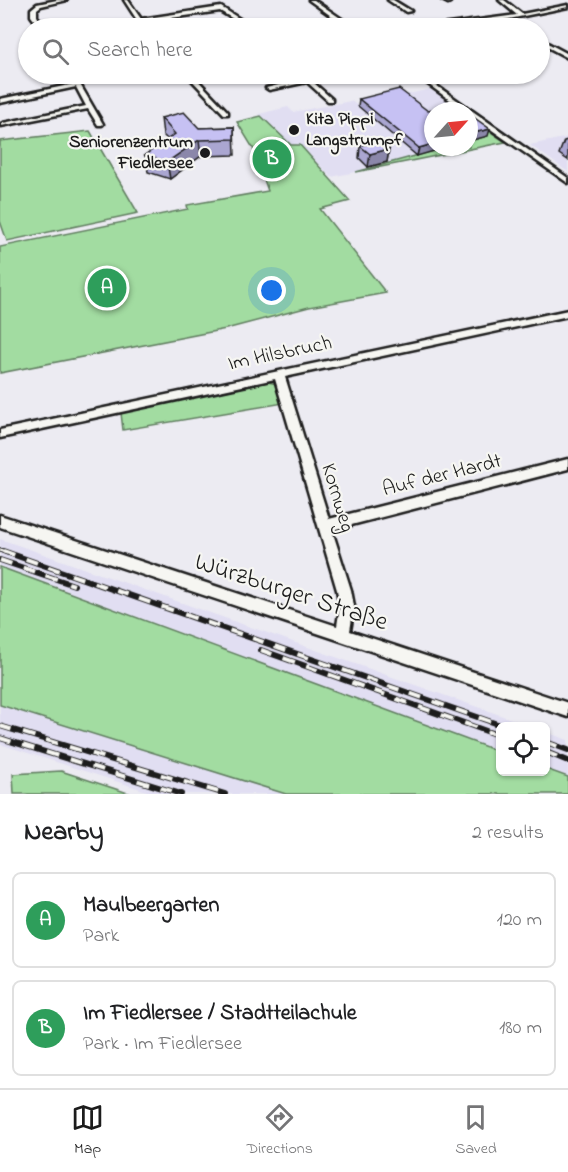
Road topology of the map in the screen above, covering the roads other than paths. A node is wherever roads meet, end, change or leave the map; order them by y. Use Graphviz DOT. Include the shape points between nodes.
graph roads {
  1 [pos="65,0"];
  2 [pos="126,0"];
  3 [pos="311,0"];
  4 [pos="390,0"];
  5 [pos="501,0"];
  6 [pos="39,2"];
  7 [pos="568,6"];
  8 [pos="408,11"];
  9 [pos="522,16"];
  10 [pos="35,18"];
  11 [pos="136,18"];
  12 [pos="159,18"];
  13 [pos="235,18"];
  14 [pos="336,18"];
  15 [pos="510,18"];
  16 [pos="550,46"];
  17 [pos="568,56"];
  18 [pos="198,84"];
  19 [pos="288,84"];
  20 [pos="312,84"];
  21 [pos="431,84"];
  22 [pos="77,85"];
  23 [pos="269,88"];
  24 [pos="4,99"];
  25 [pos="330,100"];
  26 [pos="89,106"];
  27 [pos="226,113"];
  28 [pos="100,124"];
  29 [pos="3,125"];
  30 [pos="568,181"];
  31 [pos="568,313"];
  32 [pos="279,375"];
  33 [pos="0,434"];
  34 [pos="568,464"];
  35 [pos="0,521"];
  36 [pos="325,526"];
  37 [pos="342,635"];
  38 [pos="568,710"];
  1 -- 6 [label="street"];
  2 -- 11 [label="street"];
  3 -- 14 [label="street"];
  4 -- 8 [label="street"];
  5 -- 9 [label="street"];
  6 -- 10 [label="street" via="34,9"];
  7 -- 9 [label="street"];
  9 -- 15 [label="street"];
  12 -- 13 [label="street" via="221,9"];
  16 -- 17 [label="street"];
  18 -- 27 [label="street"];
  19 -- 23 [label="street"];
  20 -- 25 [label="street"];
  21 -- 30 [label="street"];
  22 -- 24 [label="street"];
  22 -- 26 [label="street"];
  26 -- 28 [label="street"];
  26 -- 29 [label="street"];
  31 -- 32 [label="street, Im Hilsbruch"];
  32 -- 33 [label="street, Im Hilsbruch"];
  32 -- 36 [label="street, Kornweg"];
  34 -- 36 [label="street, Auf der Hardt"];
  35 -- 37 [label="street, Würzburger Straße"];
  36 -- 37 [label="street, Kornweg" via="347,606"];
  37 -- 38 [label="street, Würzburger Straße"];
}
